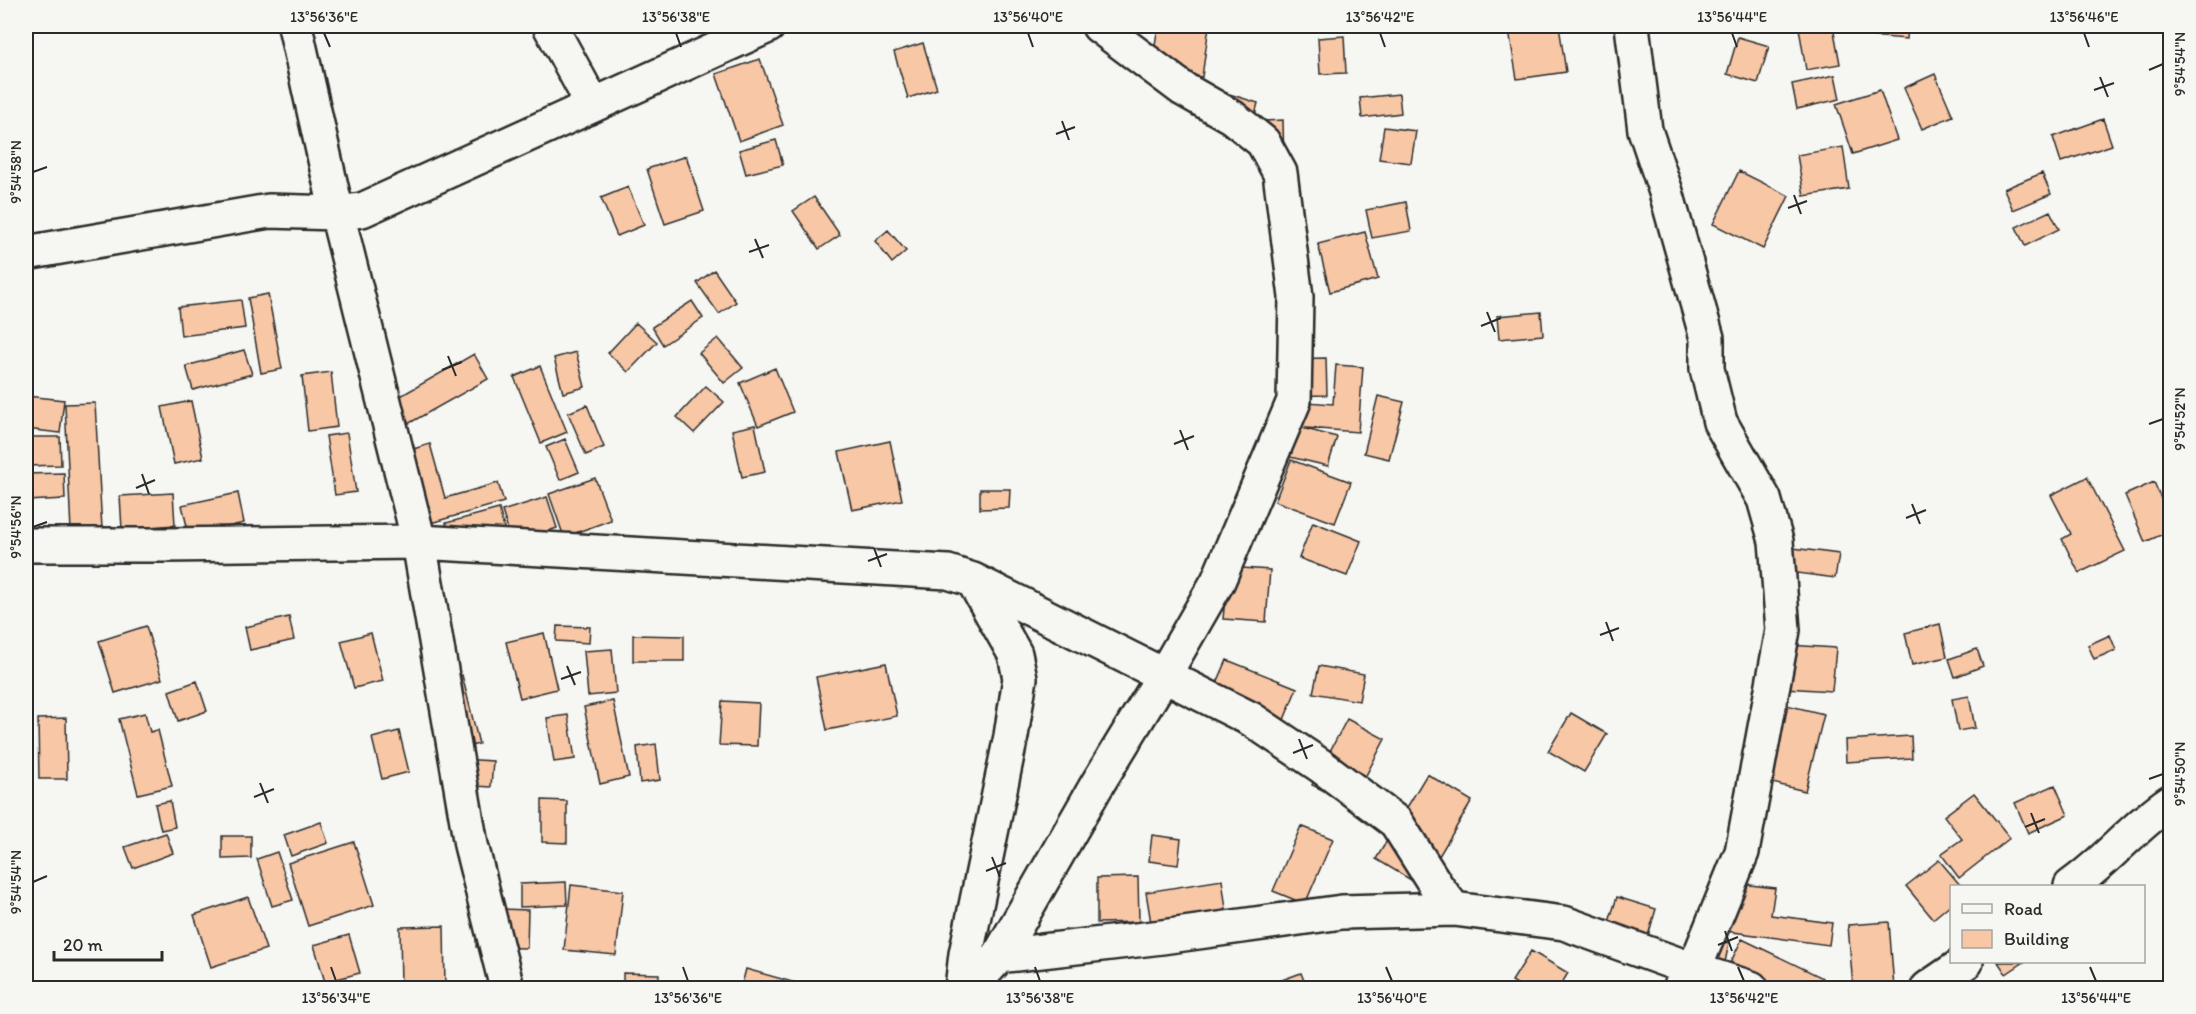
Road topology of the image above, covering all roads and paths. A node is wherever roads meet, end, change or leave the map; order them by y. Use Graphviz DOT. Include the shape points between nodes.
graph roads {
  1 [pos="295,26"];
  2 [pos="550,26"];
  3 [pos="1099,26"];
  4 [pos="1632,26"];
  5 [pos="763,27"];
  6 [pos="593,105"];
  7 [pos="337,213"];
  8 [pos="26,253"];
  9 [pos="418,542"];
  10 [pos="26,545"];
  11 [pos="973,580"];
  12 [pos="1164,675"];
  13 [pos="2170,802"];
  14 [pos="2072,885"];
  15 [pos="1454,909"];
  16 [pos="999,956"];
  17 [pos="1965,963"];
  18 [pos="1687,979"];
  19 [pos="507,988"];
  20 [pos="962,988"];
  21 [pos="970,988"];
  22 [pos="1752,988"];
  23 [pos="1928,988"];
  1 -- 7 [label="street"];
  2 -- 6 [label="street"];
  3 -- 12 [label="street" via="1263,142 1280,173 1296,297 1294,401 1218,582"];
  4 -- 18 [label="street" via="1645,130 1707,338 1707,369 1720,422 1764,499 1776,541 1783,630 1742,852"];
  5 -- 6 [label="street"];
  6 -- 7 [label="street" via="362,210"];
  7 -- 8 [label="street" via="269,211"];
  7 -- 9 [label="street"];
  9 -- 10 [label="street"];
  9 -- 11 [label="street" via="948,572"];
  9 -- 19 [label="street" via="471,845"];
  11 -- 12 [label="street"];
  11 -- 20 [label="street" via="1015,654 1020,678"];
  12 -- 15 [label="street" via="1251,719 1364,796 1396,822"];
  12 -- 16 [label="street"];
  13 -- 14 [label="street"];
  15 -- 16 [label="street" via="1342,912"];
  15 -- 18 [label="street" via="1564,923"];
  16 -- 21 [label="street"];
  17 -- 23 [label="street"];
  18 -- 22 [label="street"];
}
